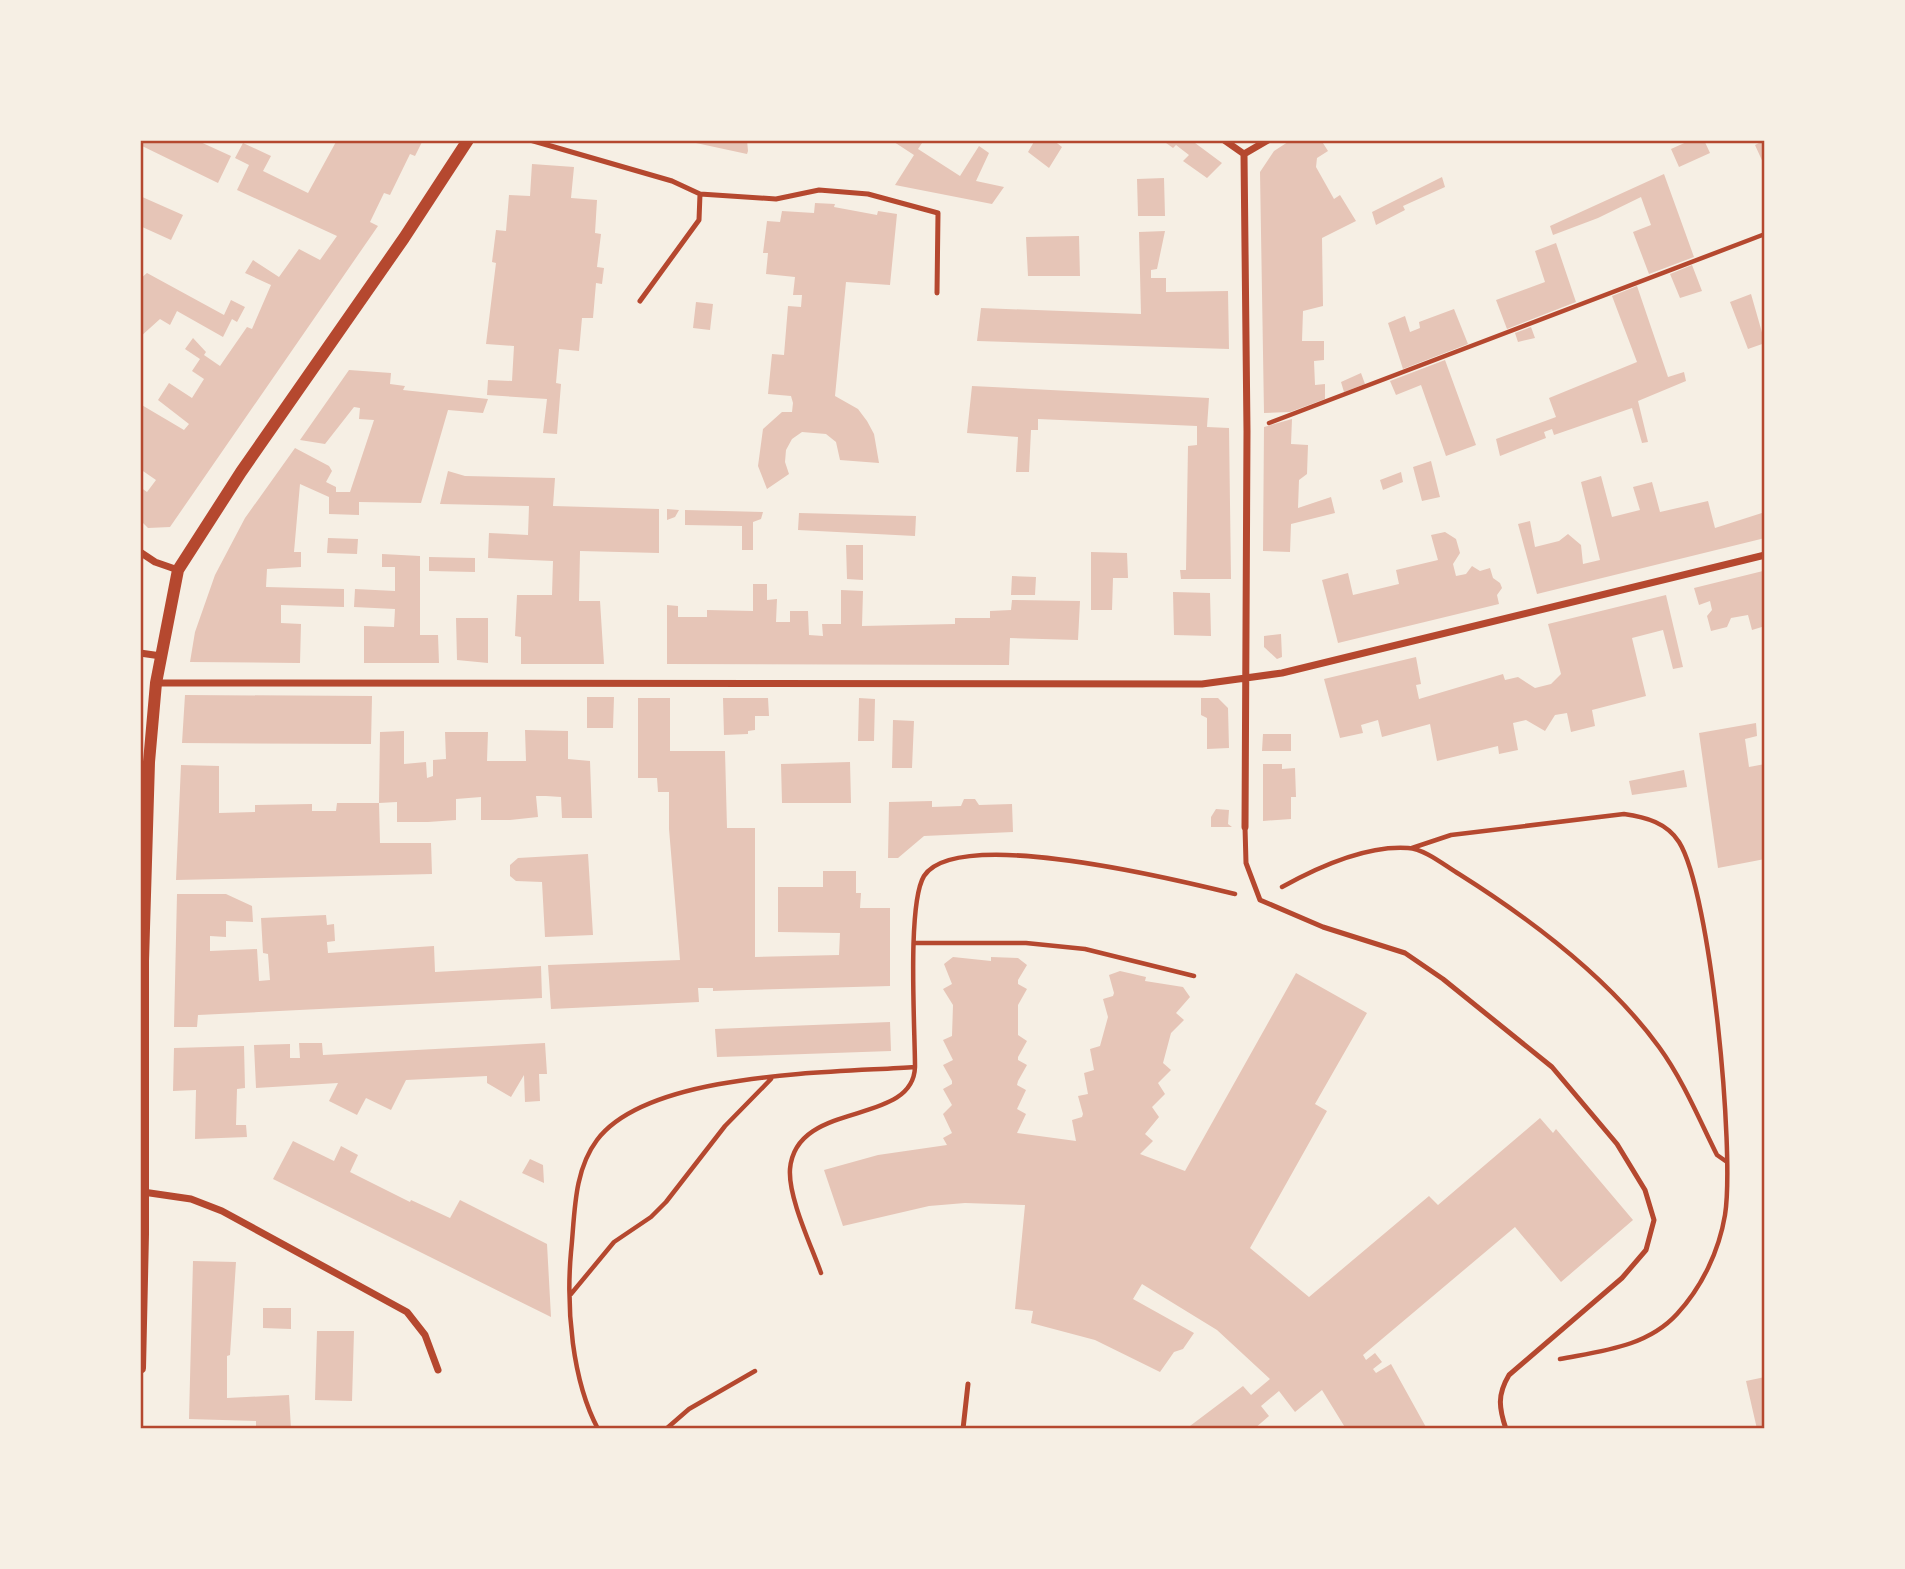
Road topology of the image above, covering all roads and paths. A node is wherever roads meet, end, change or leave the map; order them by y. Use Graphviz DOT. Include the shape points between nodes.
graph roads {
  1 [pos="468,140"];
  2 [pos="530,140"];
  3 [pos="1224,140"];
  4 [pos="1268,140"];
  5 [pos="1244,154"];
  6 [pos="700,194"];
  7 [pos="1765,234"];
  8 [pos="937,293"];
  9 [pos="640,301"];
  10 [pos="1261,426"];
  11 [pos="140,552"];
  12 [pos="1765,555"];
  13 [pos="178,570"];
  14 [pos="140,653"];
  15 [pos="160,656"];
  16 [pos="1247,679"];
  17 [pos="156,683"];
  18 [pos="1244,827"];
  19 [pos="1411,848"];
  20 [pos="1260,900"];
  21 [pos="915,943"];
  22 [pos="1194,976"];
  23 [pos="915,1067"];
  24 [pos="771,1078"];
  25 [pos="1727,1162"];
  26 [pos="143,1192"];
  27 [pos="821,1273"];
  28 [pos="570,1294"];
  29 [pos="140,1368"];
  30 [pos="1516,1368"];
  31 [pos="438,1370"];
  32 [pos="755,1371"];
  33 [pos="968,1384"];
  34 [pos="598,1429"];
  35 [pos="666,1429"];
  36 [pos="962,1429"];
  37 [pos="1506,1429"];
  1 -- 13 [label="street"];
  2 -- 6 [label="lane" via="672,181"];
  3 -- 5 [label="street"];
  4 -- 5 [label="street"];
  5 -- 16 [label="street"];
  6 -- 8 [label="lane" via="776,199 819,190 868,194 938,213"];
  6 -- 9 [label="lane" via="699,220"];
  7 -- 10 [label="path"];
  11 -- 13 [label="street"];
  12 -- 16 [label="street"];
  13 -- 15 [label="street"];
  14 -- 15 [label="street"];
  15 -- 17 [label="street"];
  16 -- 17 [label="street" via="1202,684"];
  16 -- 18 [label="street"];
  17 -- 26 [label="street" via="143,961"];
  18 -- 20 [label="lane" via="1246,863"];
  19 -- 20 [label="path" via="1390,848 1324,866"];
  19 -- 25 [label="path" via="1497,897 1604,986 1661,1050 1717,1155"];
  19 -- 25 [label="path" via="1451,835 1613,814 1648,818 1671,832 1684,850 1699,906 1721,1067"];
  20 -- 21 [label="path" via="1142,872 1038,856 960,856 925,874 915,906"];
  20 -- 30 [label="lane" via="1323,927 1405,953 1443,979 1552,1068 1617,1144 1645,1190 1654,1220 1646,1250 1613,1286"];
  21 -- 22 [label="path" via="1026,943 1085,949"];
  21 -- 23 [label="path"];
  23 -- 24 [label="path"];
  23 -- 27 [label="path" via="912,1082 902,1093 882,1105 827,1123 800,1142 792,1158 791,1185"];
  24 -- 28 [label="path" via="724,1126 666,1202 614,1242"];
  24 -- 28 [label="path" via="733,1081 646,1105 596,1140 578,1182"];
  25 -- 30 [label="path" via="1721,1236 1710,1265 1675,1316 1637,1342"];
  26 -- 29 [label="street"];
  26 -- 31 [label="street" via="191,1199 222,1211 407,1312 425,1335"];
  28 -- 34 [label="path" via="576,1357"];
  30 -- 37 [label="lane" via="1500,1398"];
  32 -- 35 [label="path" via="689,1409"];
  33 -- 36 [label="lane"];
}
